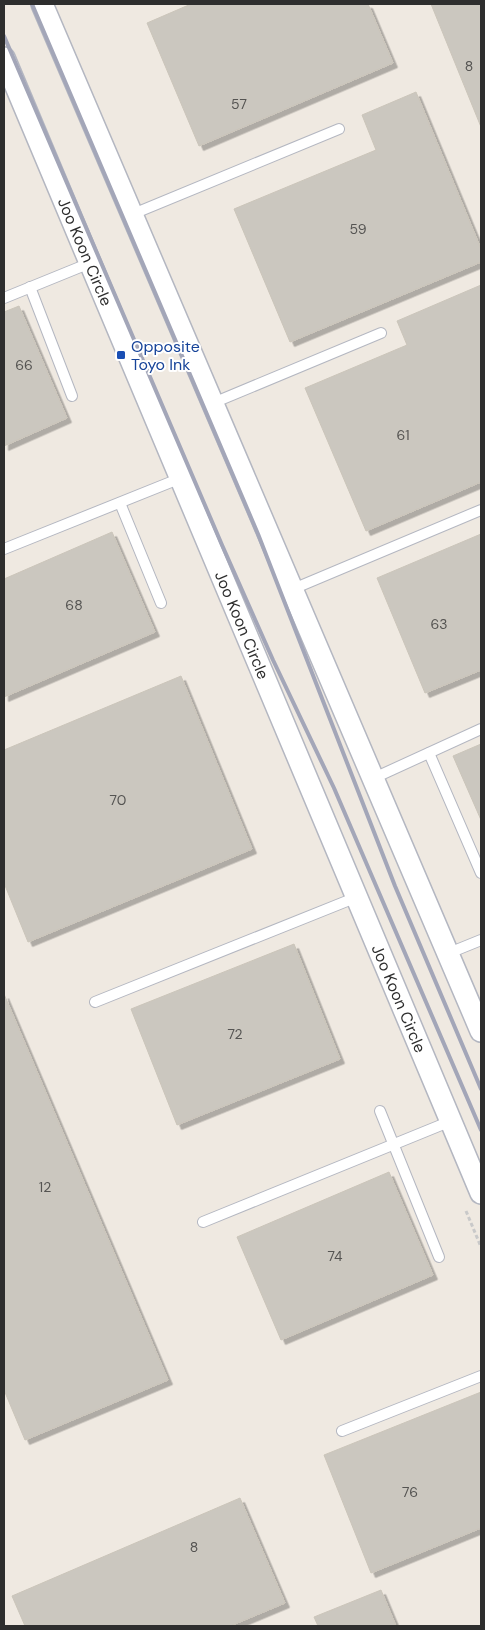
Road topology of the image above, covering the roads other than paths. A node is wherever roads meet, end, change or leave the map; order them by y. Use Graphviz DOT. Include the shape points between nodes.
graph roads {
  1 [pos="42,4"];
  2 [pos="4,58"];
  3 [pos="340,129"];
  4 [pos="133,214"];
  5 [pos="90,263"];
  6 [pos="30,287"];
  7 [pos="4,298"];
  8 [pos="381,333"];
  9 [pos="72,396"];
  10 [pos="213,403"];
  11 [pos="181,478"];
  12 [pos="120,503"];
  13 [pos="481,510"];
  14 [pos="4,549"];
  15 [pos="293,589"];
  16 [pos="161,603"];
  17 [pos="481,729"];
  18 [pos="429,753"];
  19 [pos="374,778"];
  20 [pos="481,873"];
  21 [pos="356,897"];
  22 [pos="481,940"];
  23 [pos="449,953"];
  24 [pos="95,1002"];
  25 [pos="481,1031"];
  26 [pos="380,1110"];
  27 [pos="451,1121"];
  28 [pos="393,1144"];
  29 [pos="481,1193"];
  30 [pos="203,1222"];
  31 [pos="439,1257"];
  32 [pos="481,1376"];
  33 [pos="342,1431"];
  1 -- 4 [label="street"];
  2 -- 5 [label="street, Joo Koon Circle"];
  3 -- 4 [label="lane"];
  4 -- 10 [label="street"];
  5 -- 6 [label="lane"];
  5 -- 11 [label="street, Joo Koon Circle"];
  6 -- 7 [label="lane"];
  6 -- 9 [label="lane"];
  8 -- 10 [label="lane"];
  10 -- 15 [label="street"];
  11 -- 12 [label="lane"];
  11 -- 21 [label="street, Joo Koon Circle"];
  12 -- 14 [label="lane"];
  12 -- 16 [label="lane"];
  13 -- 15 [label="lane"];
  15 -- 19 [label="street"];
  17 -- 18 [label="lane"];
  18 -- 19 [label="lane"];
  18 -- 20 [label="lane"];
  19 -- 23 [label="street"];
  21 -- 24 [label="lane"];
  21 -- 27 [label="street, Joo Koon Circle"];
  22 -- 23 [label="lane"];
  23 -- 25 [label="street"];
  26 -- 28 [label="lane"];
  27 -- 28 [label="lane"];
  27 -- 29 [label="street, Joo Koon Circle"];
  28 -- 30 [label="lane"];
  28 -- 31 [label="lane"];
  32 -- 33 [label="lane"];
}
